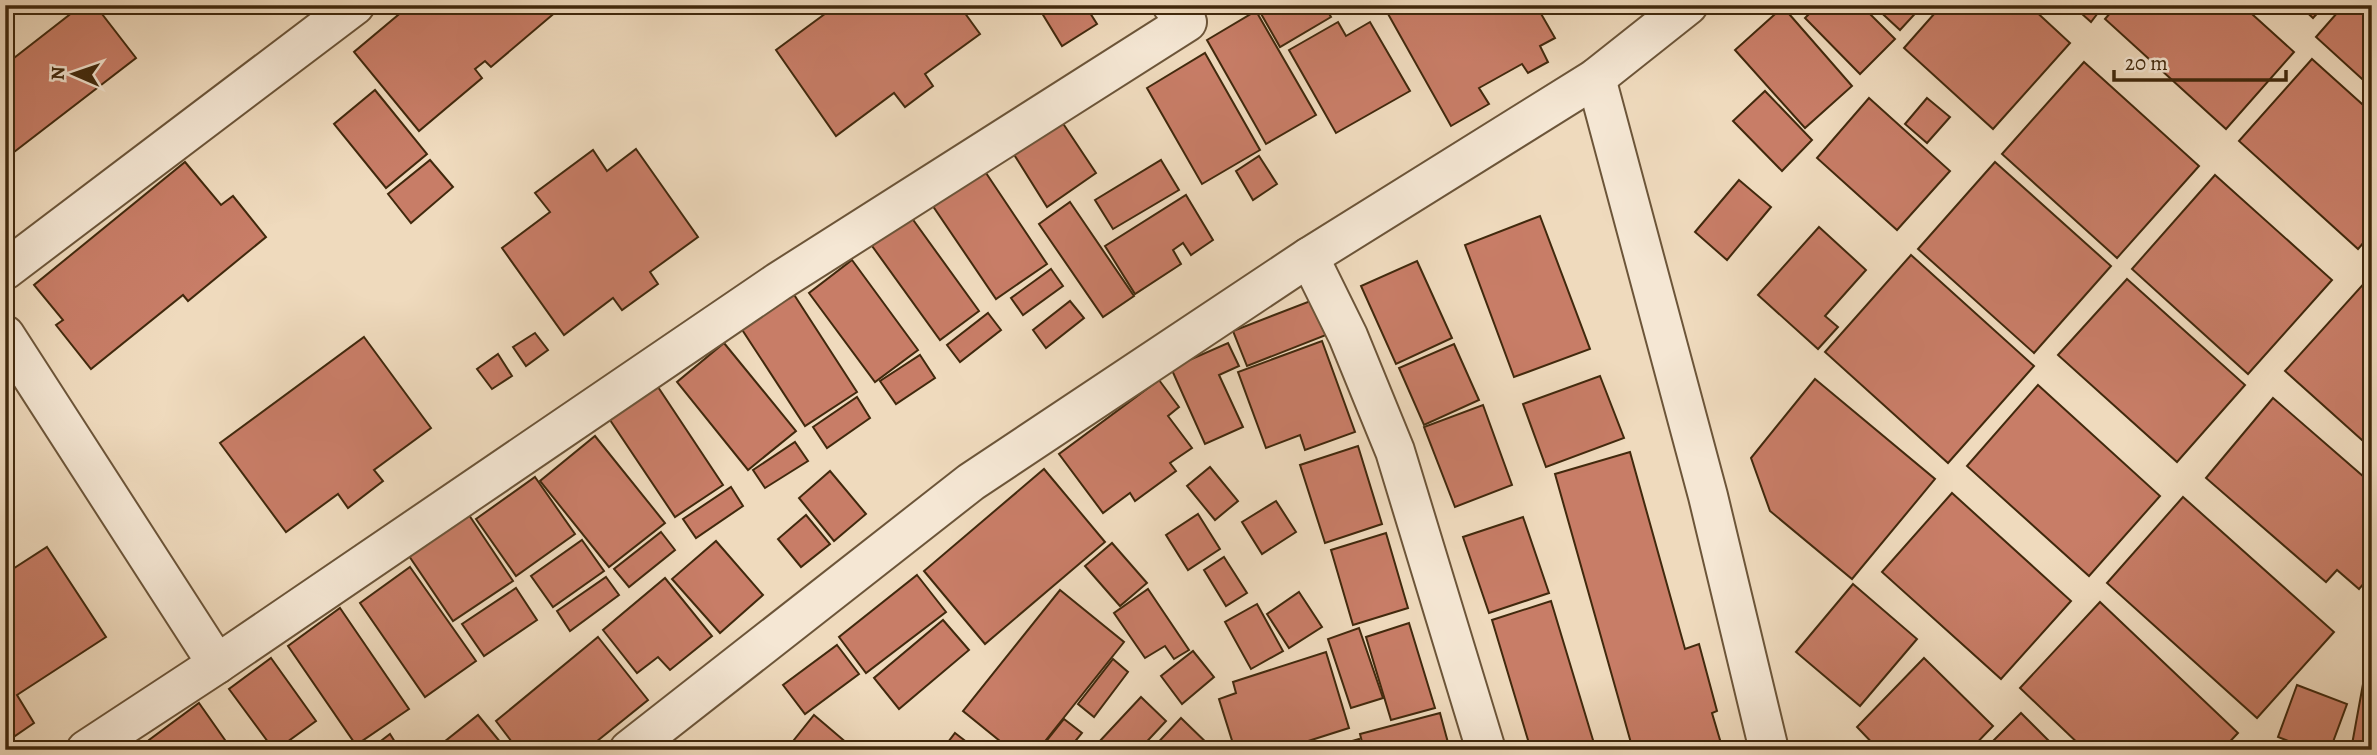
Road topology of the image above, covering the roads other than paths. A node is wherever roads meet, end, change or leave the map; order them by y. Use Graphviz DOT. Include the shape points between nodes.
graph roads {
  1 [pos="355,5"];
  2 [pos="1172,5"];
  3 [pos="1688,5"];
  4 [pos="1596,79"];
  5 [pos="1309,257"];
  6 [pos="5,270"];
  7 [pos="5,335"];
  8 [pos="217,664"];
  9 [pos="86,750"];
  10 [pos="629,750"];
  11 [pos="1486,750"];
  12 [pos="1769,750"];
  1 -- 6 [label="street"];
  2 -- 8 [label="street" via="1187,22 778,282"];
  3 -- 4 [label="street"];
  4 -- 5 [label="street"];
  4 -- 12 [label="street" via="1709,496"];
  5 -- 10 [label="street" via="971,482"];
  5 -- 11 [label="street" via="1348,336 1395,451"];
  7 -- 8 [label="street"];
  8 -- 9 [label="street"];
}
